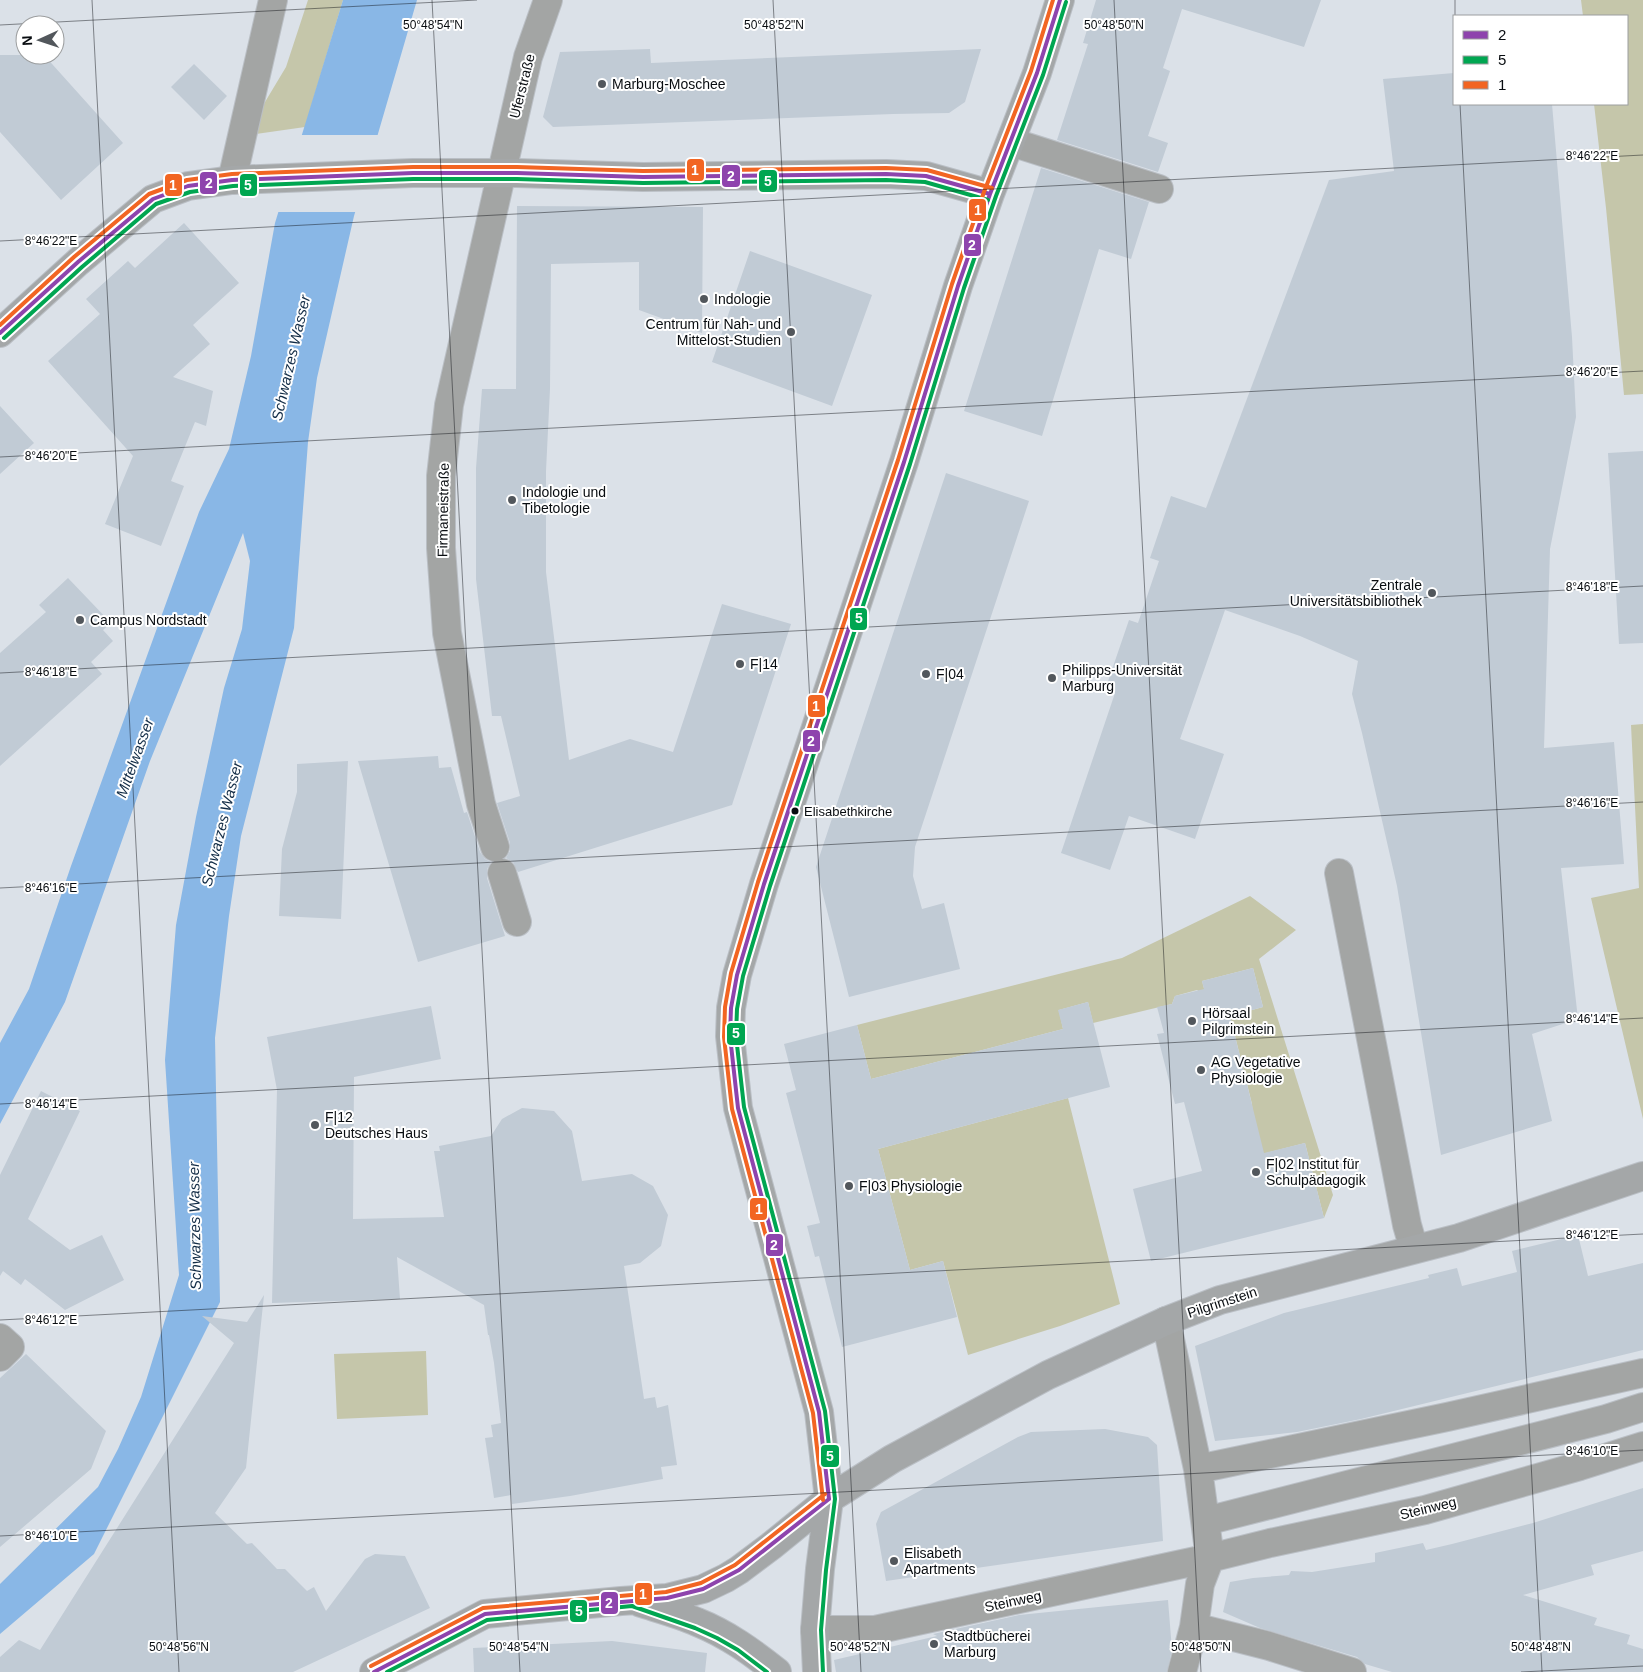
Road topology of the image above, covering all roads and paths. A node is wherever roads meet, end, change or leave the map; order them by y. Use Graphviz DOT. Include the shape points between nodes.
graph roads {
  1 [pos="273,0"];
  2 [pos="548,0"];
  3 [pos="1060,0"];
  4 [pos="1011,142"];
  5 [pos="501,174"];
  6 [pos="232,180"];
  7 [pos="1159,189"];
  8 [pos="990,194"];
  9 [pos="0,333"];
  10 [pos="495,846"];
  11 [pos="502,873"];
  12 [pos="1338,873"];
  13 [pos="517,922"];
  14 [pos="1643,1176"];
  15 [pos="1414,1249"];
  16 [pos="1166,1321"];
  17 [pos="0,1338"];
  18 [pos="0,1357"];
  19 [pos="1643,1373"];
  20 [pos="1643,1407"];
  21 [pos="1643,1446"];
  22 [pos="1198,1469"];
  23 [pos="829,1499"];
  24 [pos="1206,1521"];
  25 [pos="1210,1558"];
  26 [pos="633,1600"];
  27 [pos="1194,1627"];
  28 [pos="815,1630"];
  29 [pos="374,1672"];
  30 [pos="777,1672"];
  31 [pos="817,1672"];
  32 [pos="1182,1672"];
  33 [pos="1352,1672"];
  1 -- 6 [label="street"];
  2 -- 5 [label="street, Uferstraße" via="528,56"];
  3 -- 4 [label="main road"];
  4 -- 7 [label="street"];
  4 -- 8 [label="main road"];
  5 -- 6 [label="main road" via="413,173"];
  5 -- 8 [label="main road" via="643,177 886,174 926,176"];
  5 -- 10 [label="street, Firmaneistraße" via="449,405 441,476 441,548 447,633 481,804"];
  6 -- 9 [label="main road" via="188,186 153,199"];
  8 -- 23 [label="main road" via="764,884 730,1008 738,1108 819,1412"];
  11 -- 13 [label="street"];
  12 -- 15 [label="street"];
  14 -- 15 [label="main road, Pilgrimstein" via="1459,1238"];
  15 -- 16 [label="main road, Pilgrimstein" via="1220,1300"];
  16 -- 22 [label="street"];
  16 -- 23 [label="main road, Pilgrimstein" via="955,1424"];
  17 -- 18 [label="street" via="10,1348"];
  19 -- 22 [label="street" via="1447,1418"];
  20 -- 24 [label="street"];
  21 -- 25 [label="street, Steinweg" via="1425,1510"];
  22 -- 24 [label="street"];
  23 -- 26 [label="main road, Pilgrimstein" via="767,1550 726,1578 703,1589 667,1598"];
  23 -- 28 [label="main road"];
  24 -- 25 [label="street"];
  25 -- 27 [label="street" via="1200,1584"];
  25 -- 28 [label="street, Steinweg" via="875,1630"];
  26 -- 29 [label="main road, Pilgrimstein" via="485,1614"];
  26 -- 30 [label="main road" via="720,1632"];
  27 -- 32 [label="street"];
  27 -- 33 [label="street"];
  28 -- 31 [label="main road"];
}
